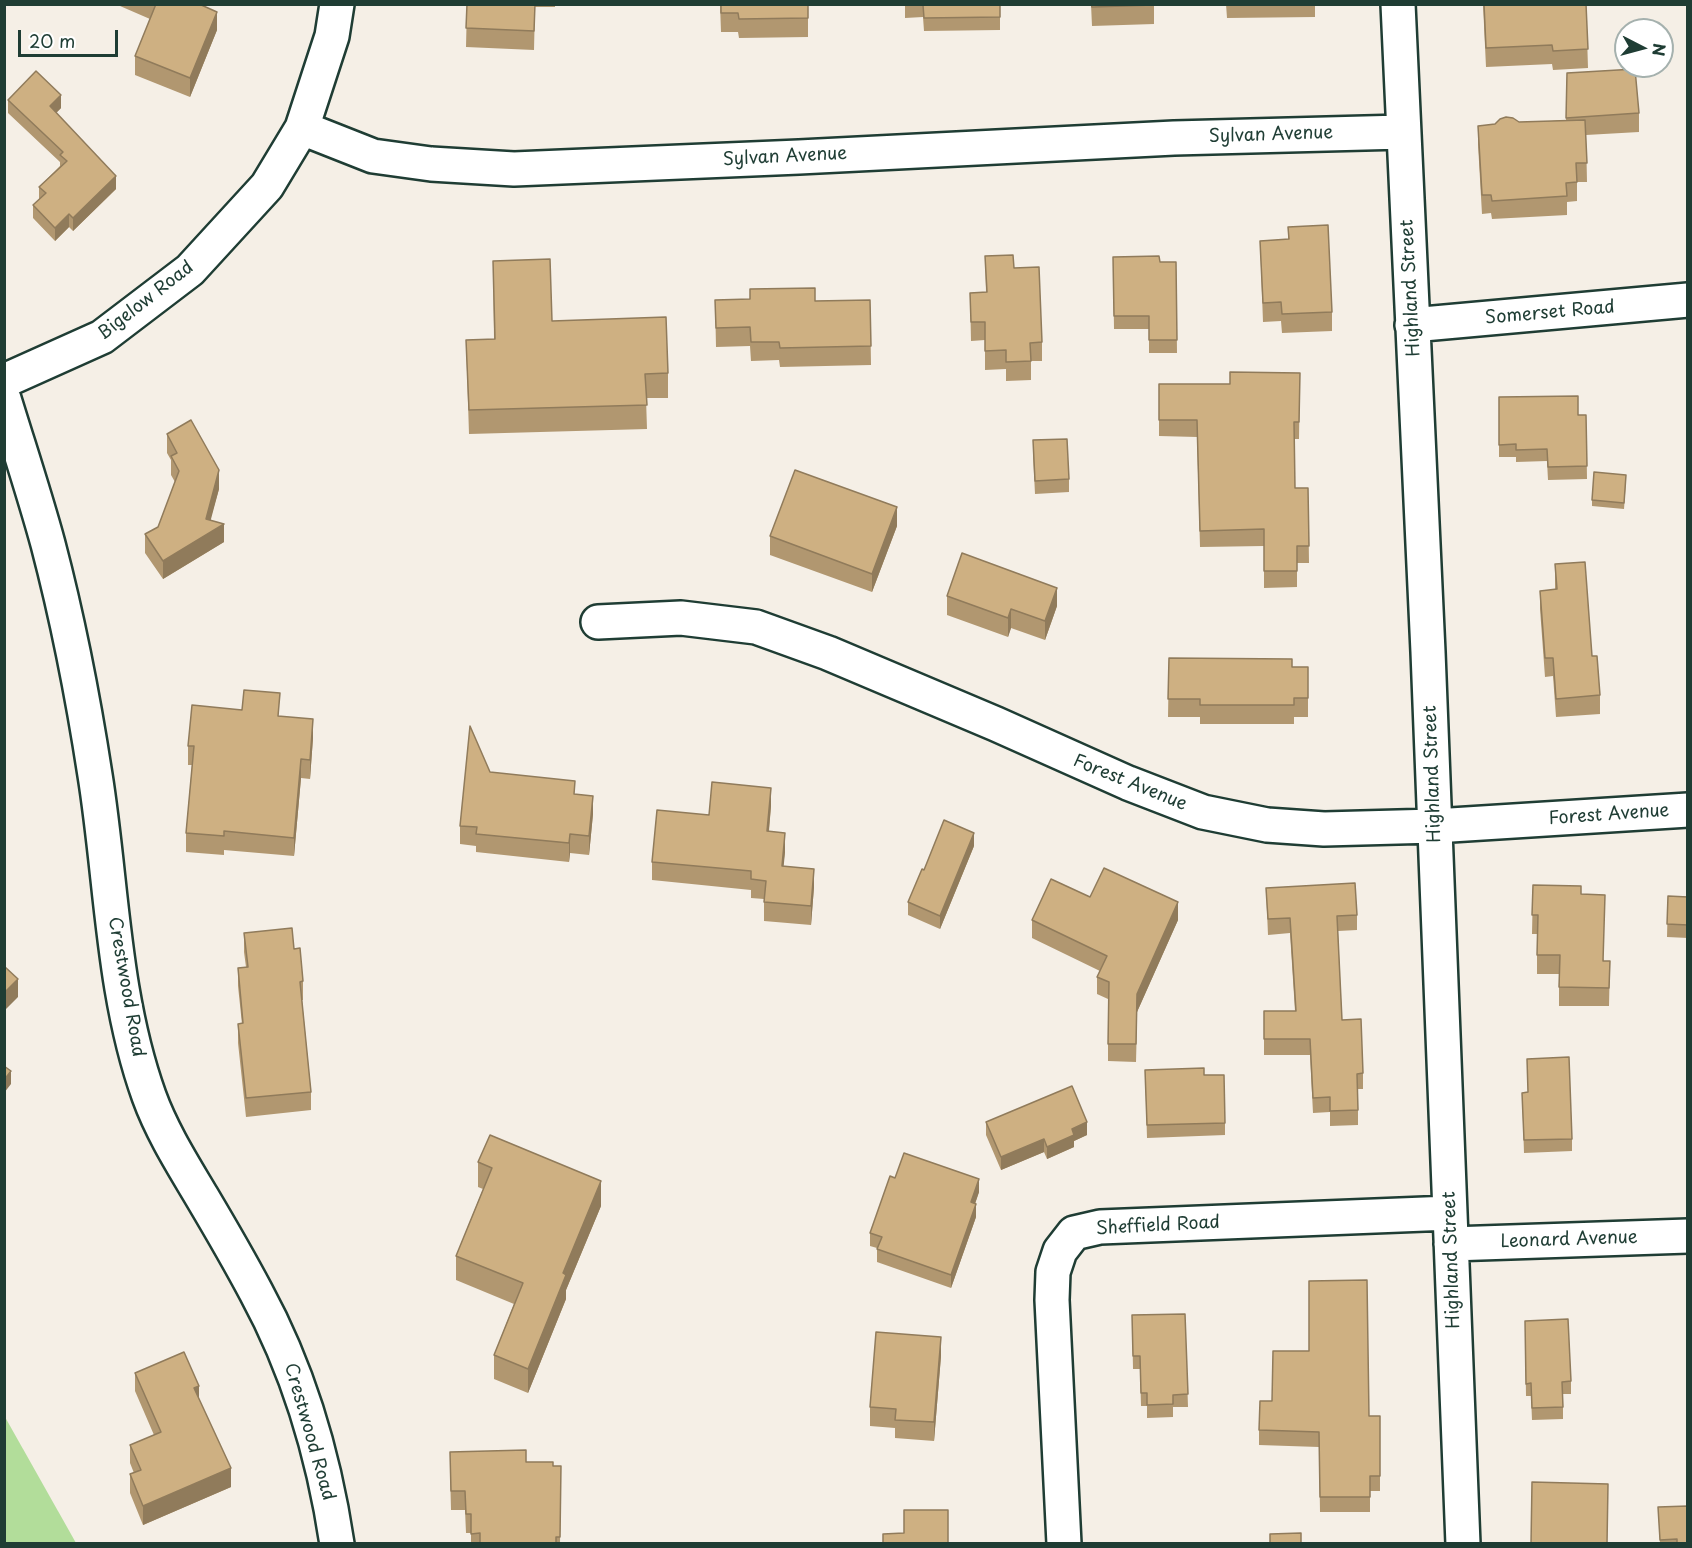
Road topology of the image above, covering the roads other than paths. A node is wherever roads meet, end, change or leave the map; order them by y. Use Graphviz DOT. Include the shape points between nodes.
graph roads {
  1 [pos="337,4"];
  2 [pos="1398,4"];
  3 [pos="302,128"];
  4 [pos="1404,132"];
  5 [pos="1688,300"];
  6 [pos="1412,325"];
  7 [pos="4,381"];
  8 [pos="4,399"];
  9 [pos="598,622"];
  10 [pos="1688,810"];
  11 [pos="1435,826"];
  12 [pos="1451,1228"];
  13 [pos="1688,1236"];
  14 [pos="337,1544"];
  15 [pos="1064,1544"];
  16 [pos="1463,1544"];
  1 -- 3 [label="street" via="332,36"];
  2 -- 4 [label="street, Highland Street"];
  3 -- 4 [label="street, Sylvan Avenue" via="373,156 514,169 1174,138"];
  3 -- 7 [label="street, Bigelow Road" via="267,186 190,270 102,338"];
  4 -- 6 [label="street, Highland Street"];
  5 -- 6 [label="street, Somerset Road"];
  6 -- 11 [label="street, Highland Street"];
  8 -- 14 [label="street, Crestwood Road" via="48,544 84,706 134,1046 150,1098 175,1152 278,1333 319,1456"];
  9 -- 11 [label="street, Forest Avenue" via="681,618 756,627 828,652 1118,779 1203,812 1267,825 1324,829"];
  10 -- 11 [label="street, Forest Avenue"];
  11 -- 12 [label="street, Highland Street"];
  12 -- 13 [label="street, Leonard Avenue"];
  12 -- 15 [label="street, Sheffield Road" via="1100,1227 1074,1233 1060,1251 1053,1272 1052,1300"];
  12 -- 16 [label="street, Highland Street"];
}
